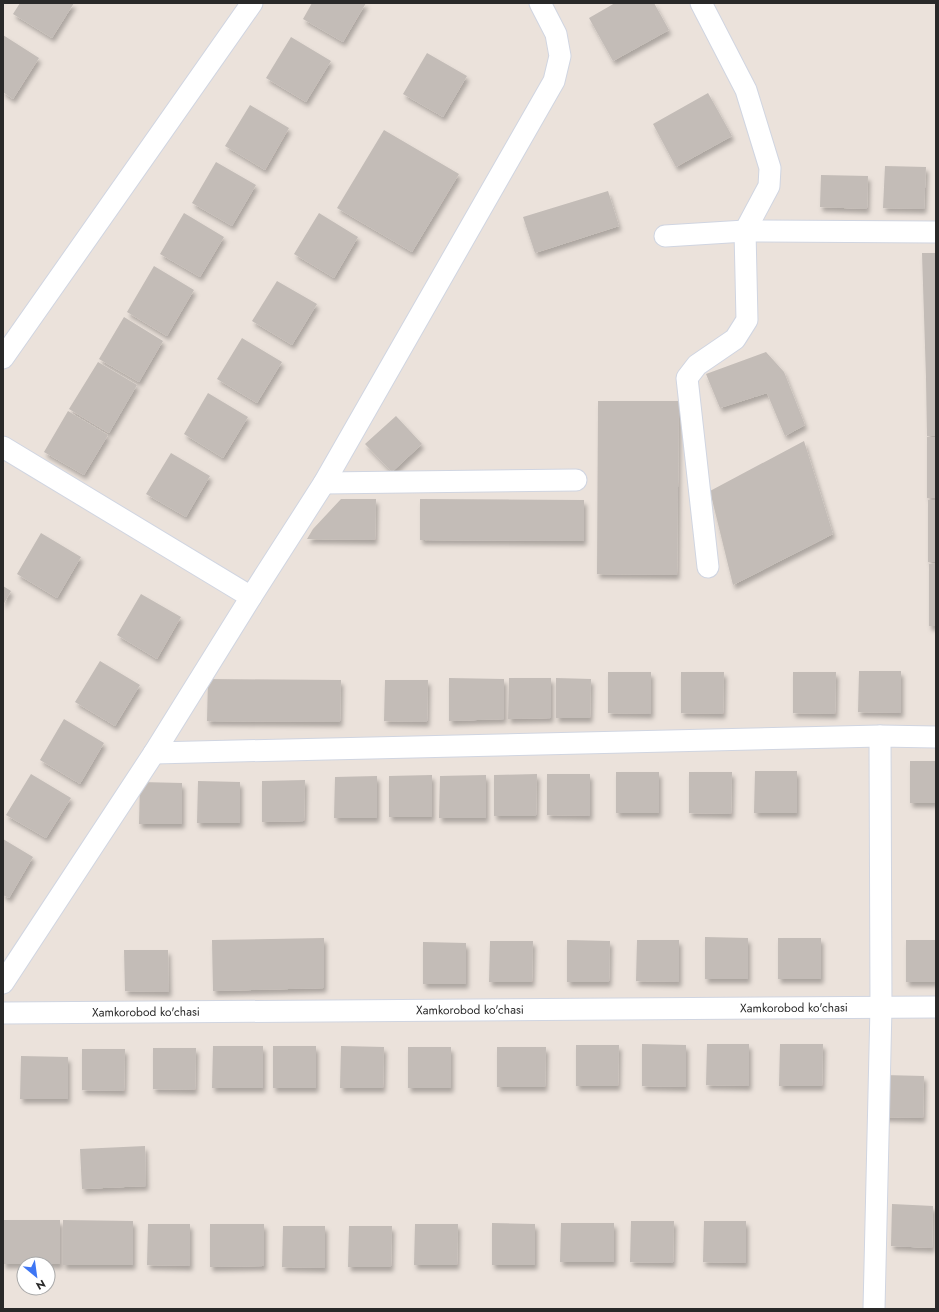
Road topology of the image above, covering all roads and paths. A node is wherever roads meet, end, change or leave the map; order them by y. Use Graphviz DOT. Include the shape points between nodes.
graph roads {
  1 [pos="252,3"];
  2 [pos="540,3"];
  3 [pos="701,3"];
  4 [pos="745,231"];
  5 [pos="936,232"];
  6 [pos="665,236"];
  7 [pos="3,358"];
  8 [pos="3,447"];
  9 [pos="576,480"];
  10 [pos="324,483"];
  11 [pos="708,567"];
  12 [pos="251,597"];
  13 [pos="880,736"];
  14 [pos="936,737"];
  15 [pos="154,753"];
  16 [pos="3,983"];
  17 [pos="881,1007"];
  18 [pos="936,1007"];
  19 [pos="3,1013"];
  20 [pos="874,1309"];
  1 -- 7 [label="street"];
  2 -- 10 [label="street" via="556,34 560,56 554,82"];
  3 -- 4 [label="street" via="746,90 770,168 769,186"];
  4 -- 5 [label="street"];
  4 -- 6 [label="street"];
  4 -- 11 [label="street" via="747,320 735,340 697,366 687,378"];
  8 -- 12 [label="street"];
  9 -- 10 [label="street"];
  10 -- 12 [label="street"];
  12 -- 15 [label="street"];
  13 -- 14 [label="street"];
  13 -- 15 [label="street"];
  13 -- 17 [label="street"];
  15 -- 16 [label="street"];
  17 -- 18 [label="street, Xamkorobod ko'chasi"];
  17 -- 19 [label="street, Xamkorobod ko'chasi"];
  17 -- 20 [label="street"];
}
